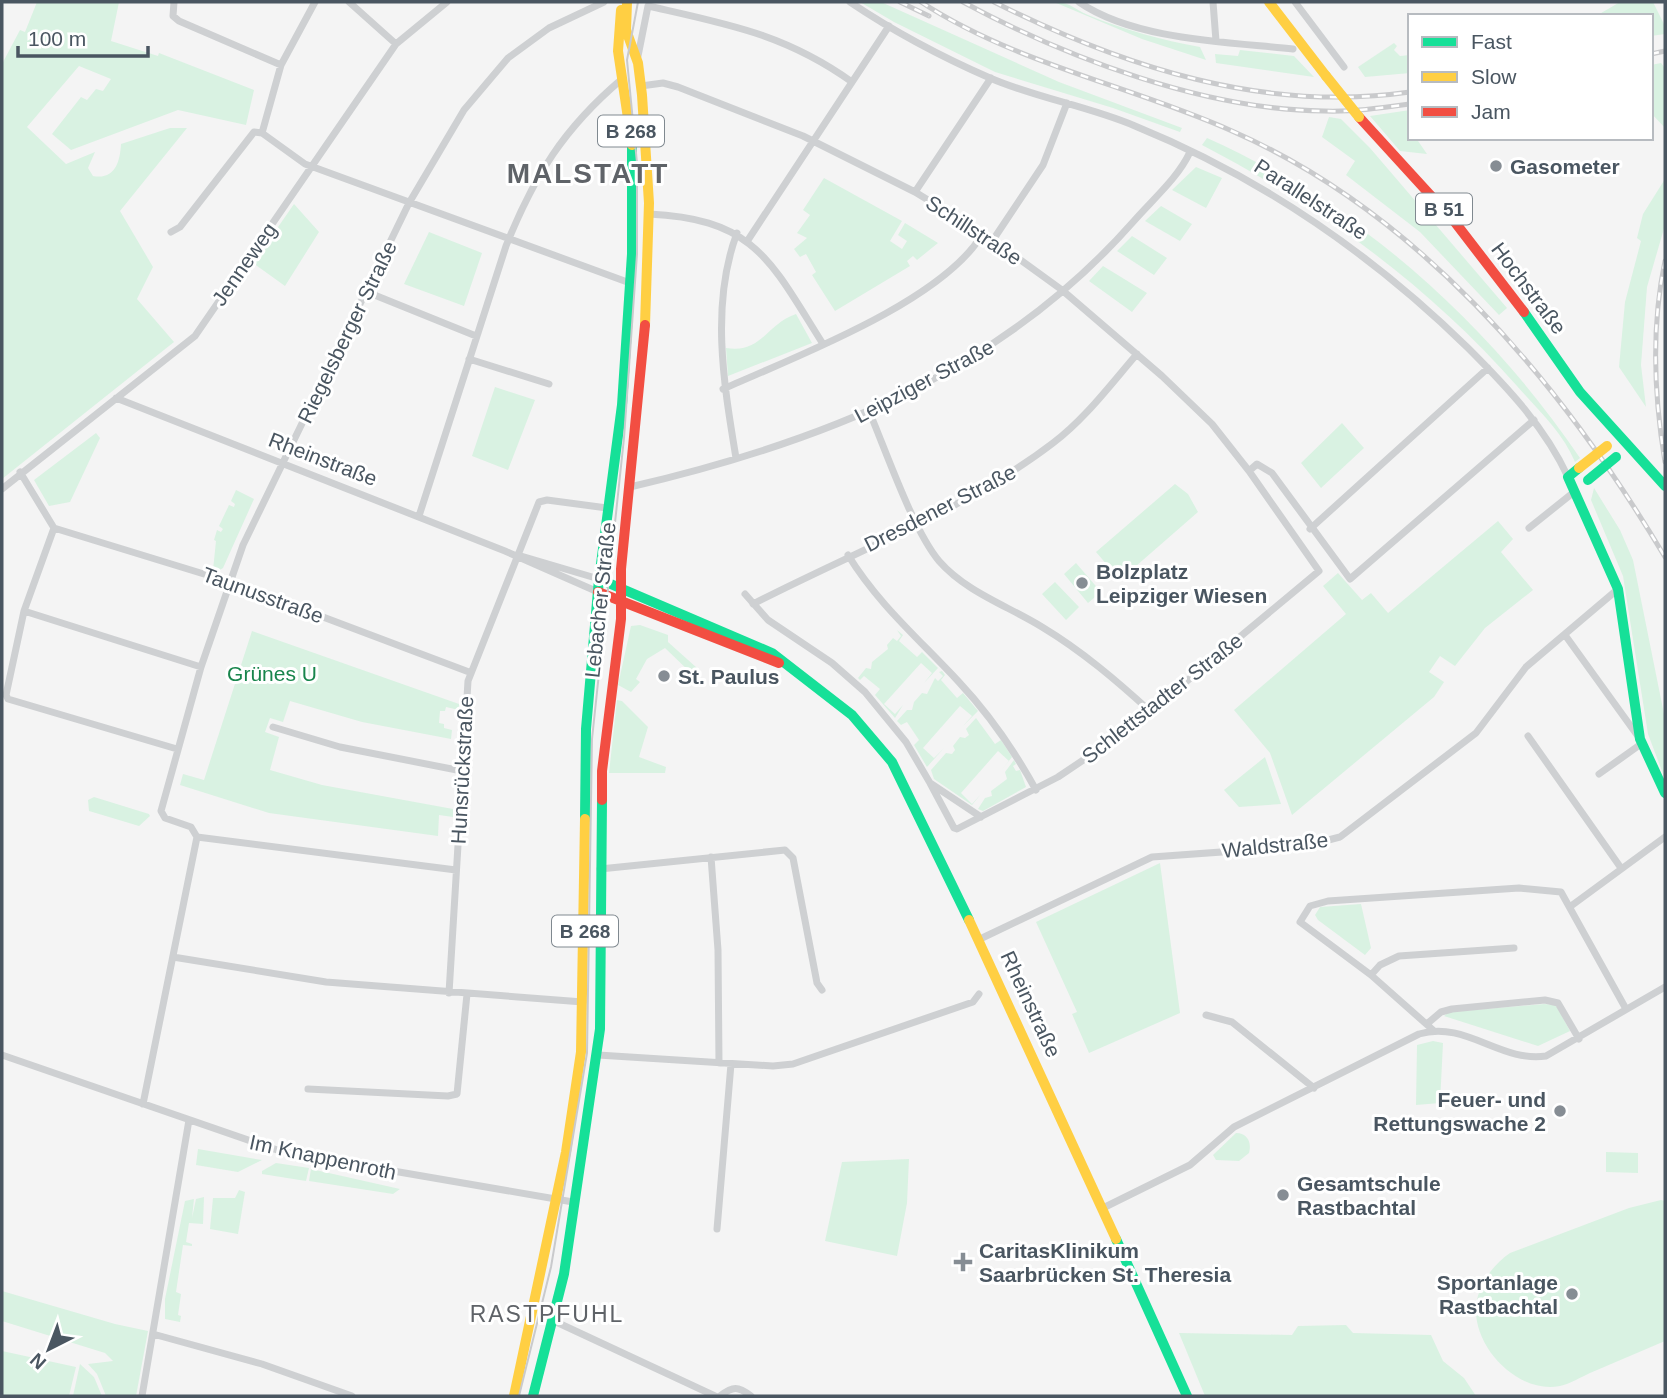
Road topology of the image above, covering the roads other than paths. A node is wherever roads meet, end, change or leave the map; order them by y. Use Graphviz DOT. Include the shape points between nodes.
graph roads {
  1 [pos="174,2"];
  2 [pos="315,2"];
  3 [pos="349,2"];
  4 [pos="447,2"];
  5 [pos="604,2"];
  6 [pos="625,2"];
  7 [pos="850,2"];
  8 [pos="1079,2"];
  9 [pos="1213,2"];
  10 [pos="1269,2"];
  11 [pos="1295,2"];
  12 [pos="889,26"];
  13 [pos="1213,41"];
  14 [pos="396,44"];
  15 [pos="1293,49"];
  16 [pos="638,63"];
  17 [pos="281,65"];
  18 [pos="1344,67"];
  19 [pos="623,78"];
  20 [pos="991,78"];
  21 [pos="852,82"];
  22 [pos="641,86"];
  23 [pos="1068,103"];
  24 [pos="262,133"];
  25 [pos="813,141"];
  26 [pos="1190,152"];
  27 [pos="312,166"];
  28 [pos="915,192"];
  29 [pos="409,203"];
  30 [pos="649,214"];
  31 [pos="171,232"];
  32 [pos="737,233"];
  33 [pos="983,233"];
  34 [pos="508,240"];
  35 [pos="748,240"];
  36 [pos="993,240"];
  37 [pos="630,283"];
  38 [pos="1062,290"];
  39 [pos="367,292"];
  40 [pos="477,336"];
  41 [pos="823,344"];
  42 [pos="1137,354"];
  43 [pos="469,359"];
  44 [pos="1488,368"];
  45 [pos="549,384"];
  46 [pos="723,388"];
  47 [pos="116,398"];
  48 [pos="869,411"];
  49 [pos="1534,421"];
  50 [pos="1618,437"];
  51 [pos="1628,447"];
  52 [pos="736,458"];
  53 [pos="282,464"];
  54 [pos="1249,471"];
  55 [pos="20,472"];
  56 [pos="1568,477"];
  57 [pos="1663,484"];
  58 [pos="630,487"];
  59 [pos="2,489"];
  60 [pos="1574,492"];
  61 [pos="609,493"];
  62 [pos="607,508"];
  63 [pos="419,516"];
  64 [pos="918,522"];
  65 [pos="54,527"];
  66 [pos="1529,528"];
  67 [pos="1310,529"];
  68 [pos="848,555"];
  69 [pos="517,556"];
  70 [pos="1319,571"];
  71 [pos="599,579"];
  72 [pos="230,582"];
  73 [pos="1618,589"];
  74 [pos="621,590"];
  75 [pos="598,592"];
  76 [pos="745,594"];
  77 [pos="621,603"];
  78 [pos="753,604"];
  79 [pos="24,611"];
  80 [pos="1565,635"];
  81 [pos="786,666"];
  82 [pos="201,667"];
  83 [pos="469,673"];
  84 [pos="1152,712"];
  85 [pos="273,727"];
  86 [pos="1528,736"];
  87 [pos="586,742"];
  88 [pos="1640,742"];
  89 [pos="177,749"];
  90 [pos="462,771"];
  91 [pos="602,771"];
  92 [pos="1598,774"];
  93 [pos="930,783"];
  94 [pos="1036,790"];
  95 [pos="1665,793"];
  96 [pos="981,817"];
  97 [pos="196,834"];
  98 [pos="1665,837"];
  99 [pos="711,857"];
  100 [pos="1621,868"];
  101 [pos="599,869"];
  102 [pos="456,870"];
  103 [pos="1571,906"];
  104 [pos="980,939"];
  105 [pos="1514,948"];
  106 [pos="173,957"];
  107 [pos="1371,975"];
  108 [pos="1665,987"];
  109 [pos="822,990"];
  110 [pos="449,993"];
  111 [pos="979,993"];
  112 [pos="467,994"];
  113 [pos="583,1002"];
  114 [pos="1626,1010"];
  115 [pos="1206,1015"];
  116 [pos="1428,1023"];
  117 [pos="1433,1030"];
  118 [pos="1579,1039"];
  119 [pos="2,1055"];
  120 [pos="597,1055"];
  121 [pos="719,1063"];
  122 [pos="731,1064"];
  123 [pos="1314,1088"];
  124 [pos="308,1089"];
  125 [pos="143,1104"];
  126 [pos="189,1120"];
  127 [pos="556,1199"];
  128 [pos="573,1202"];
  129 [pos="1103,1208"];
  130 [pos="717,1230"];
  131 [pos="554,1321"];
  132 [pos="153,1334"];
  133 [pos="142,1396"];
  134 [pos="352,1396"];
  135 [pos="514,1396"];
  136 [pos="533,1396"];
  137 [pos="718,1396"];
  138 [pos="751,1396"];
  139 [pos="1187,1396"];
  1 -- 17 [label="street" via="173,16"];
  2 -- 17 [label="street"];
  3 -- 14 [label="street"];
  4 -- 14 [label="street, Jenneweg"];
  5 -- 29 [label="street, Riegelsberger Straße" via="549,28 508,58 464,110"];
  6 -- 16 [label="main road, Lebacher Straße / B 268" via="626,30"];
  6 -- 19 [label="main road, Lebacher Straße / B 268" via="618,38"];
  7 -- 12 [label="street, Parallelstraße"];
  8 -- 13 [label="street" via="1155,32"];
  9 -- 13 [label="street"];
  10 -- 50 [label="main road, Hochstraße / B 51, bridge" via="1359,117 1454,221"];
  11 -- 18 [label="street"];
  12 -- 20 [label="street, Parallelstraße"];
  12 -- 21 [label="street"];
  13 -- 15 [label="street"];
  14 -- 27 [label="street, Jenneweg"];
  16 -- 21 [label="street" via="648,6 736,25 811,54"];
  16 -- 22 [label="main road, Lebacher Straße / B 268"];
  17 -- 24 [label="street"];
  19 -- 34 [label="street" via="556,147"];
  19 -- 37 [label="main road, Lebacher Straße / B 268" via="632,145"];
  20 -- 23 [label="street, Parallelstraße"];
  20 -- 28 [label="street"];
  21 -- 25 [label="street"];
  22 -- 25 [label="street, Schillstraße" via="663,83 678,87"];
  22 -- 30 [label="main road, Lebacher Straße / B 268"];
  23 -- 26 [label="street, Parallelstraße" via="1133,125"];
  23 -- 36 [label="street" via="1042,165"];
  24 -- 27 [label="street"];
  24 -- 31 [label="street" via="254,132 180,227"];
  25 -- 28 [label="street, Schillstraße"];
  25 -- 35 [label="street"];
  26 -- 38 [label="street, Leipziger Straße" via="1126,230"];
  26 -- 44 [label="street, Parallelstraße" via="1342,239 1440,320"];
  27 -- 29 [label="street"];
  27 -- 47 [label="street, Jenneweg" via="195,336"];
  28 -- 33 [label="street, Schillstraße"];
  29 -- 34 [label="street"];
  29 -- 39 [label="street, Riegelsberger Straße"];
  30 -- 32 [label="street" via="687,218"];
  30 -- 58 [label="main road, Lebacher Straße / B 268" via="646,311"];
  32 -- 35 [label="street"];
  32 -- 46 [label="street" via="726,274"];
  33 -- 36 [label="street, Schillstraße"];
  33 -- 41 [label="street" via="974,248 914,297"];
  34 -- 37 [label="street"];
  34 -- 40 [label="street"];
  35 -- 41 [label="street" via="778,275"];
  36 -- 38 [label="street, Schillstraße"];
  37 -- 61 [label="main road, Lebacher Straße / B 268" via="622,405"];
  38 -- 42 [label="street, Schillstraße"];
  38 -- 48 [label="street, Leipziger Straße" via="986,351"];
  39 -- 40 [label="street"];
  39 -- 53 [label="street, Riegelsberger Straße"];
  40 -- 43 [label="street"];
  41 -- 46 [label="street"];
  42 -- 54 [label="street, Schillstraße" via="1212,424"];
  42 -- 64 [label="street, Dresdener Straße" via="1053,444 977,494"];
  43 -- 45 [label="street"];
  43 -- 63 [label="street"];
  44 -- 49 [label="street, Parallelstraße"];
  44 -- 67 [label="street"];
  46 -- 52 [label="street"];
  47 -- 53 [label="street, Rheinstraße"];
  47 -- 55 [label="street, Jenneweg"];
  48 -- 52 [label="street, Leipziger Straße"];
  48 -- 64 [label="street"];
  49 -- 56 [label="street, Parallelstraße" via="1553,444"];
  49 -- 67 [label="street" via="1350,579"];
  50 -- 51 [label="main road, Hochstraße / B 51"];
  50 -- 56 [label="main road, bridge"];
  51 -- 57 [label="main road, Hochstraße / B 51"];
  51 -- 60 [label="main road, bridge"];
  52 -- 58 [label="street, Leipziger Straße"];
  53 -- 63 [label="street, Rheinstraße"];
  53 -- 72 [label="street, Riegelsberger Straße"];
  54 -- 67 [label="street" via="1257,464 1265,467"];
  54 -- 70 [label="street, Schillstraße"];
  55 -- 59 [label="street, Jenneweg"];
  55 -- 65 [label="street"];
  56 -- 60 [label="main road, Parallelstraße"];
  58 -- 61 [label="main road"];
  58 -- 74 [label="main road, Lebacher Straße / B 268"];
  60 -- 66 [label="street"];
  60 -- 73 [label="main road, Parallelstraße"];
  61 -- 62 [label="main road, Lebacher Straße / B 268"];
  62 -- 69 [label="street" via="539,502"];
  62 -- 71 [label="main road, Lebacher Straße / B 268"];
  63 -- 69 [label="street, Rheinstraße"];
  64 -- 68 [label="street, Dresdener Straße"];
  64 -- 84 [label="street" via="931,550 952,573 1059,637"];
  65 -- 72 [label="street, Taunusstraße"];
  65 -- 79 [label="street"];
  68 -- 78 [label="street, Dresdener Straße"];
  68 -- 94 [label="street" via="892,616 984,710"];
  69 -- 71 [label="street, Rheinstraße"];
  69 -- 75 [label="street, Rheinstraße"];
  69 -- 83 [label="street, Hunsrückstraße"];
  70 -- 84 [label="street, Schlettstadter Straße"];
  71 -- 74 [label="main road, Rheinstraße"];
  71 -- 75 [label="main road, Lebacher Straße / B 268"];
  72 -- 82 [label="street, Riegelsberger Straße"];
  72 -- 83 [label="street, Taunusstraße"];
  73 -- 80 [label="street, Waldstraße"];
  73 -- 88 [label="main road, Parallelstraße"];
  74 -- 77 [label="main road, Lebacher Straße / B 268"];
  74 -- 81 [label="main road, Rheinstraße" via="758,646"];
  75 -- 77 [label="main road, Rheinstraße"];
  75 -- 87 [label="main road, Lebacher Straße / B 268"];
  76 -- 78 [label="street"];
  77 -- 81 [label="main road, Rheinstraße"];
  77 -- 91 [label="main road, Lebacher Straße / B 268"];
  78 -- 93 [label="street" via="865,692 906,741"];
  79 -- 82 [label="street"];
  79 -- 89 [label="street" via="8,699"];
  80 -- 88 [label="street"];
  80 -- 104 [label="street, Waldstraße" via="1522,672 1476,733 1340,837 1305,846 1152,857"];
  81 -- 104 [label="main road, Rheinstraße" via="852,715 892,762"];
  82 -- 89 [label="street, Riegelsberger Straße"];
  83 -- 90 [label="street, Hunsrückstraße"];
  84 -- 94 [label="street, Schlettstadter Straße"];
  85 -- 90 [label="street" via="345,748"];
  86 -- 100 [label="street"];
  87 -- 91 [label="main road, B 268" via="592,739 601,745"];
  87 -- 113 [label="main road, Lebacher Straße / B 268"];
  88 -- 92 [label="street"];
  88 -- 95 [label="main road, Parallelstraße"];
  89 -- 97 [label="street, Riegelsberger Straße" via="162,815"];
  90 -- 102 [label="street, Hunsrückstraße"];
  91 -- 101 [label="main road, Lebacher Straße / B 268"];
  93 -- 96 [label="street"];
  93 -- 96 [label="street, Schlettstadter Straße" via="954,828"];
  94 -- 96 [label="street, Schlettstadter Straße"];
  97 -- 102 [label="street"];
  97 -- 106 [label="street"];
  98 -- 100 [label="street"];
  99 -- 101 [label="street"];
  99 -- 109 [label="street" via="778,850 791,854"];
  99 -- 121 [label="street"];
  100 -- 103 [label="street"];
  101 -- 120 [label="main road, Lebacher Straße / B 268"];
  102 -- 110 [label="street, Hunsrückstraße"];
  103 -- 107 [label="street" via="1561,892 1520,888 1315,902 1300,922"];
  103 -- 114 [label="street"];
  104 -- 129 [label="main road, Rheinstraße"];
  105 -- 107 [label="street" via="1399,956"];
  106 -- 110 [label="street" via="326,982"];
  106 -- 125 [label="street"];
  107 -- 116 [label="street"];
  108 -- 114 [label="street"];
  110 -- 112 [label="street"];
  111 -- 122 [label="street" via="973,1002 810,1060 773,1066"];
  112 -- 113 [label="street"];
  112 -- 124 [label="street" via="457,1094"];
  113 -- 127 [label="main road, Lebacher Straße / B 268" via="580,1069"];
  114 -- 118 [label="street"];
  115 -- 123 [label="street" via="1232,1022"];
  116 -- 117 [label="street"];
  116 -- 118 [label="street" via="1452,1009 1545,1000 1558,1003"];
  117 -- 118 [label="street" via="1455,1031 1537,1057"];
  117 -- 123 [label="street"];
  119 -- 125 [label="street, Im Knappenroth"];
  120 -- 121 [label="street"];
  120 -- 128 [label="main road, Lebacher Straße / B 268"];
  121 -- 122 [label="street"];
  122 -- 130 [label="street"];
  123 -- 129 [label="street" via="1234,1127 1190,1165"];
  125 -- 126 [label="street, Im Knappenroth"];
  126 -- 127 [label="street, Im Knappenroth" via="304,1156"];
  126 -- 132 [label="street"];
  127 -- 128 [label="street, Im Knappenroth"];
  127 -- 135 [label="main road, B 268"];
  128 -- 131 [label="main road, B 268"];
  129 -- 139 [label="main road, Rheinstraße"];
  131 -- 136 [label="main road, B 268"];
  131 -- 137 [label="street"];
  132 -- 133 [label="street"];
  132 -- 134 [label="street" via="262,1364"];
  137 -- 138 [label="street" via="732,1387"];
}
